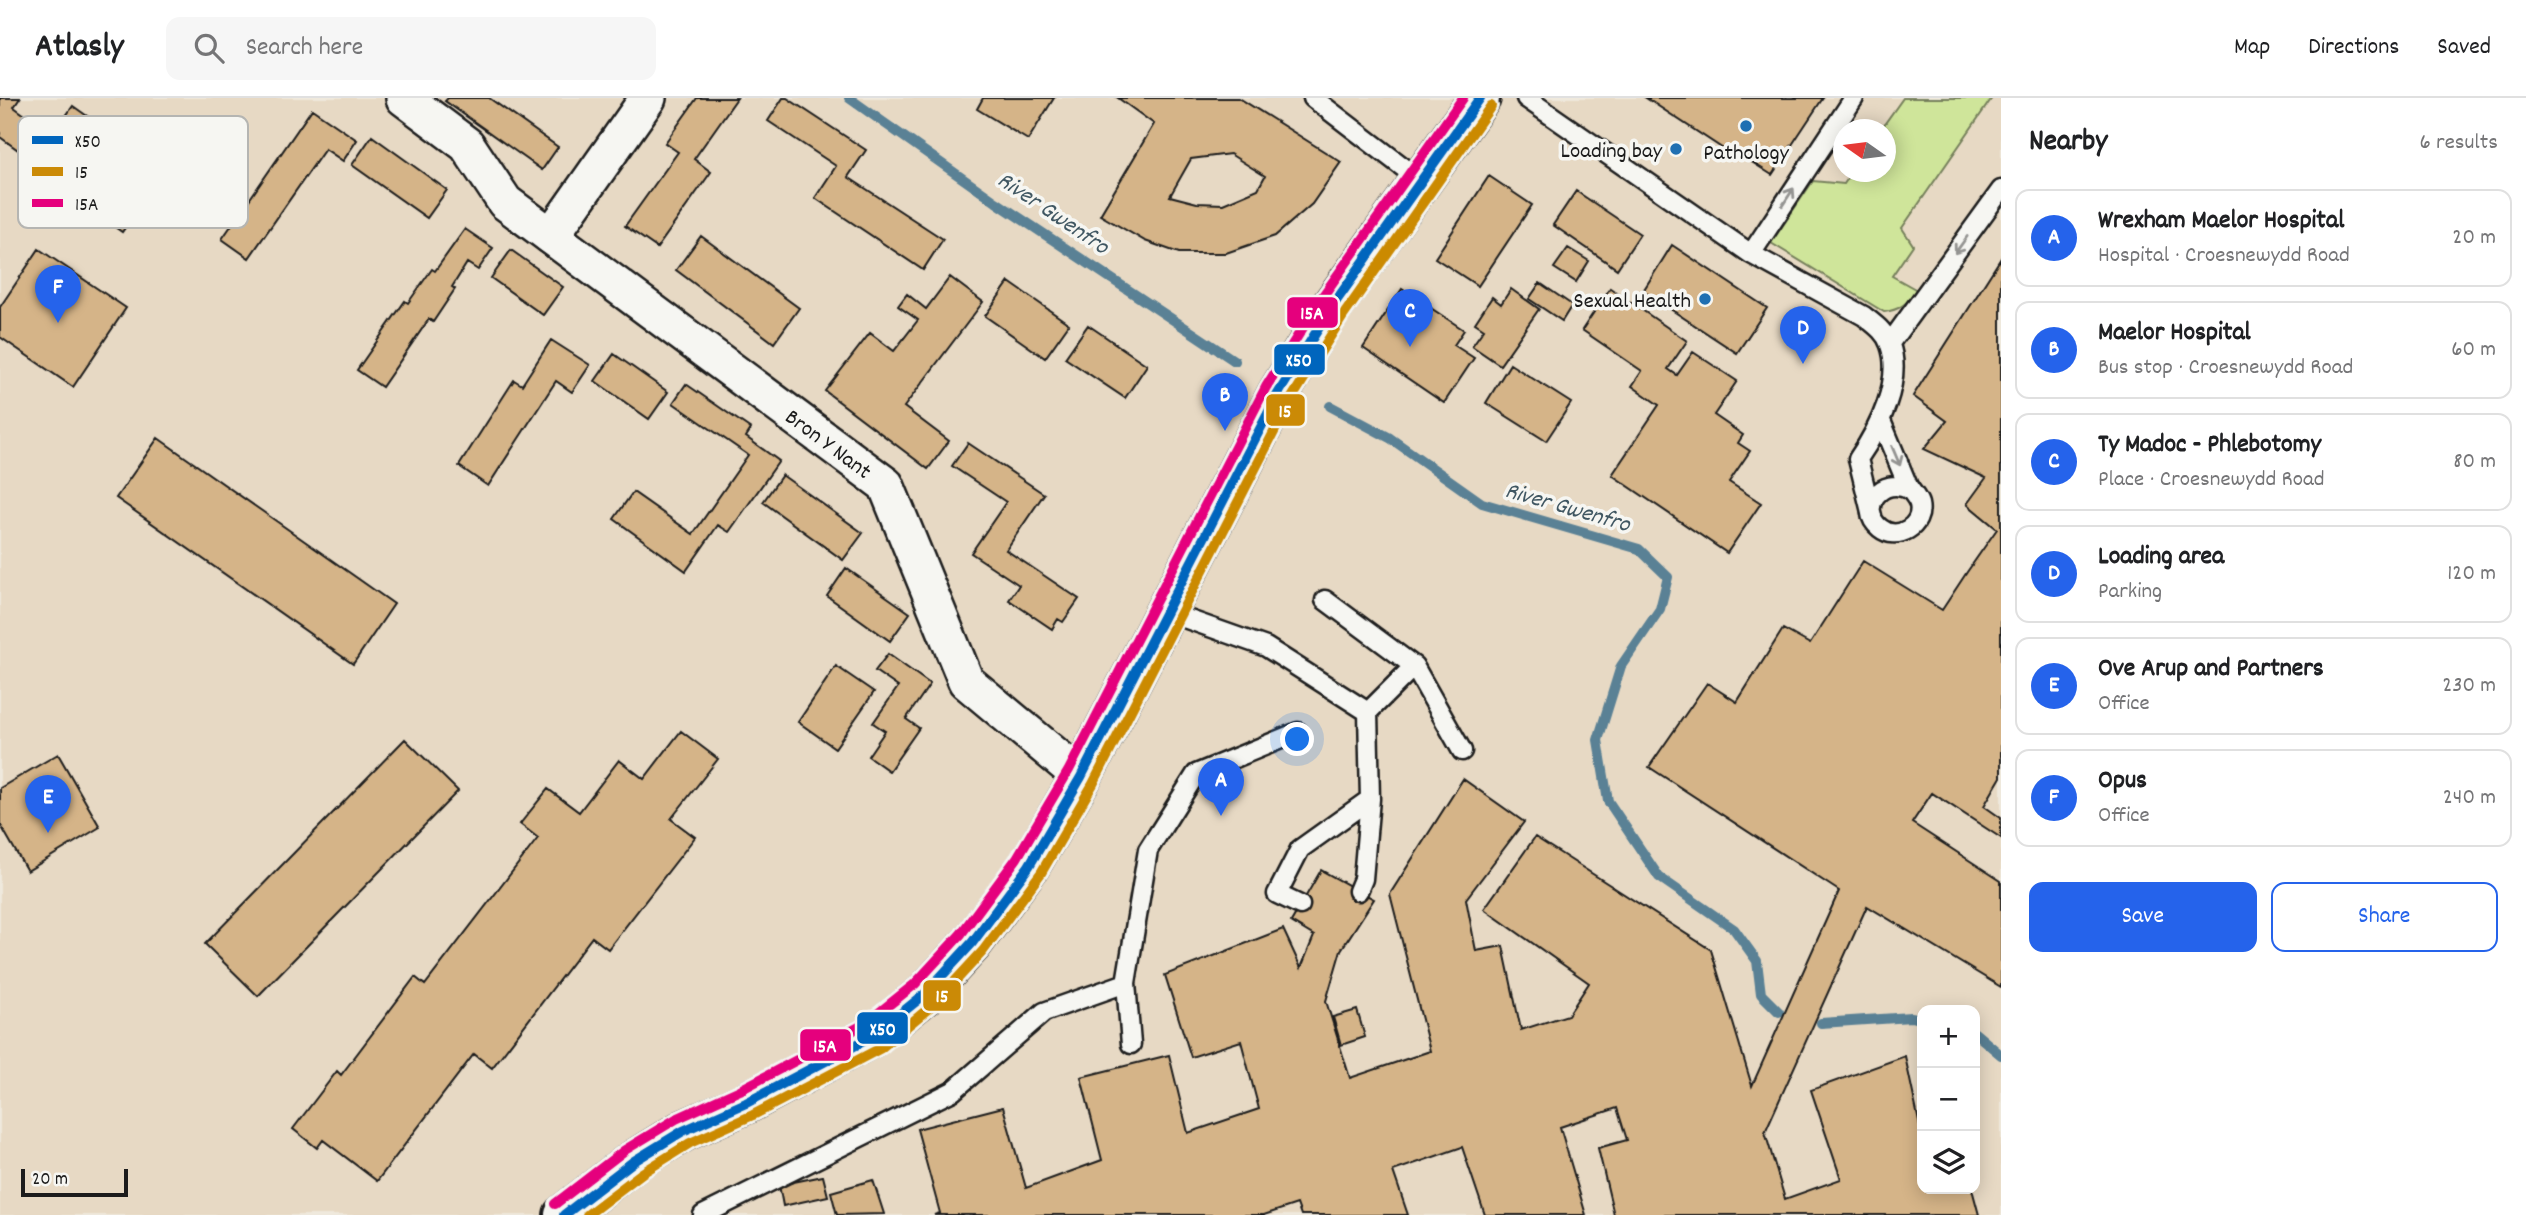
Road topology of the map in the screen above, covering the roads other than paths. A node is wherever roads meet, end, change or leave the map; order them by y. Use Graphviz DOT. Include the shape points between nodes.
graph roads {
  1 [pos="404,98"];
  2 [pos="648,98"];
  3 [pos="1313,98"];
  4 [pos="1480,98"];
  5 [pos="1526,98"];
  6 [pos="1854,98"];
  7 [pos="1420,180"];
  8 [pos="2001,190"];
  9 [pos="551,236"];
  10 [pos="1751,254"];
  11 [pos="1890,343"];
  12 [pos="1881,421"];
  13 [pos="1910,490"];
  14 [pos="1872,516"];
  15 [pos="1325,600"];
  16 [pos="1167,612"];
  17 [pos="1414,666"];
  18 [pos="1368,712"];
  19 [pos="1298,732"];
  20 [pos="1462,751"];
  21 [pos="1081,776"];
  22 [pos="1370,799"];
  23 [pos="1358,891"];
  24 [pos="1300,905"];
  25 [pos="1126,983"];
  26 [pos="1131,1044"];
  27 [pos="735,1199"];
  28 [pos="564,1215"];
  29 [pos="703,1215"];
  30 [pos="745,1215"];
  1 -- 9 [label="street, Bron Y Nant" via="467,145 505,202"];
  2 -- 9 [label="street"];
  3 -- 7 [label="lane"];
  4 -- 7 [label="street"];
  5 -- 10 [label="lane"];
  10 -- 6 [label="lane, one-way"];
  7 -- 16 [label="street" via="1278,394"];
  8 -- 11 [label="lane, one-way"];
  9 -- 21 [label="street, Bron Y Nant" via="886,485 966,681"];
  10 -- 11 [label="lane" via="1864,316"];
  11 -- 12 [label="lane" via="1894,373"];
  12 -- 13 [label="lane, one-way"];
  12 -- 14 [label="lane" via="1858,459"];
  13 -- 14 [label="lane" via="1896,485 1881,489 1872,501"];
  13 -- 14 [label="lane" via="1919,509 1908,530 1886,532"];
  15 -- 17 [label="lane"];
  16 -- 18 [label="lane" via="1266,647"];
  16 -- 21 [label="street"];
  17 -- 18 [label="lane"];
  17 -- 20 [label="lane"];
  18 -- 22 [label="lane"];
  19 -- 25 [label="lane" via="1196,774 1148,850"];
  21 -- 28 [label="street" via="1029,866 972,943 925,994 873,1036 683,1131"];
  22 -- 23 [label="lane"];
  22 -- 24 [label="lane" via="1300,849 1278,894"];
  25 -- 26 [label="lane"];
  25 -- 27 [label="lane" via="1044,1012 953,1091"];
  27 -- 29 [label="lane"];
  27 -- 30 [label="lane"];
}
